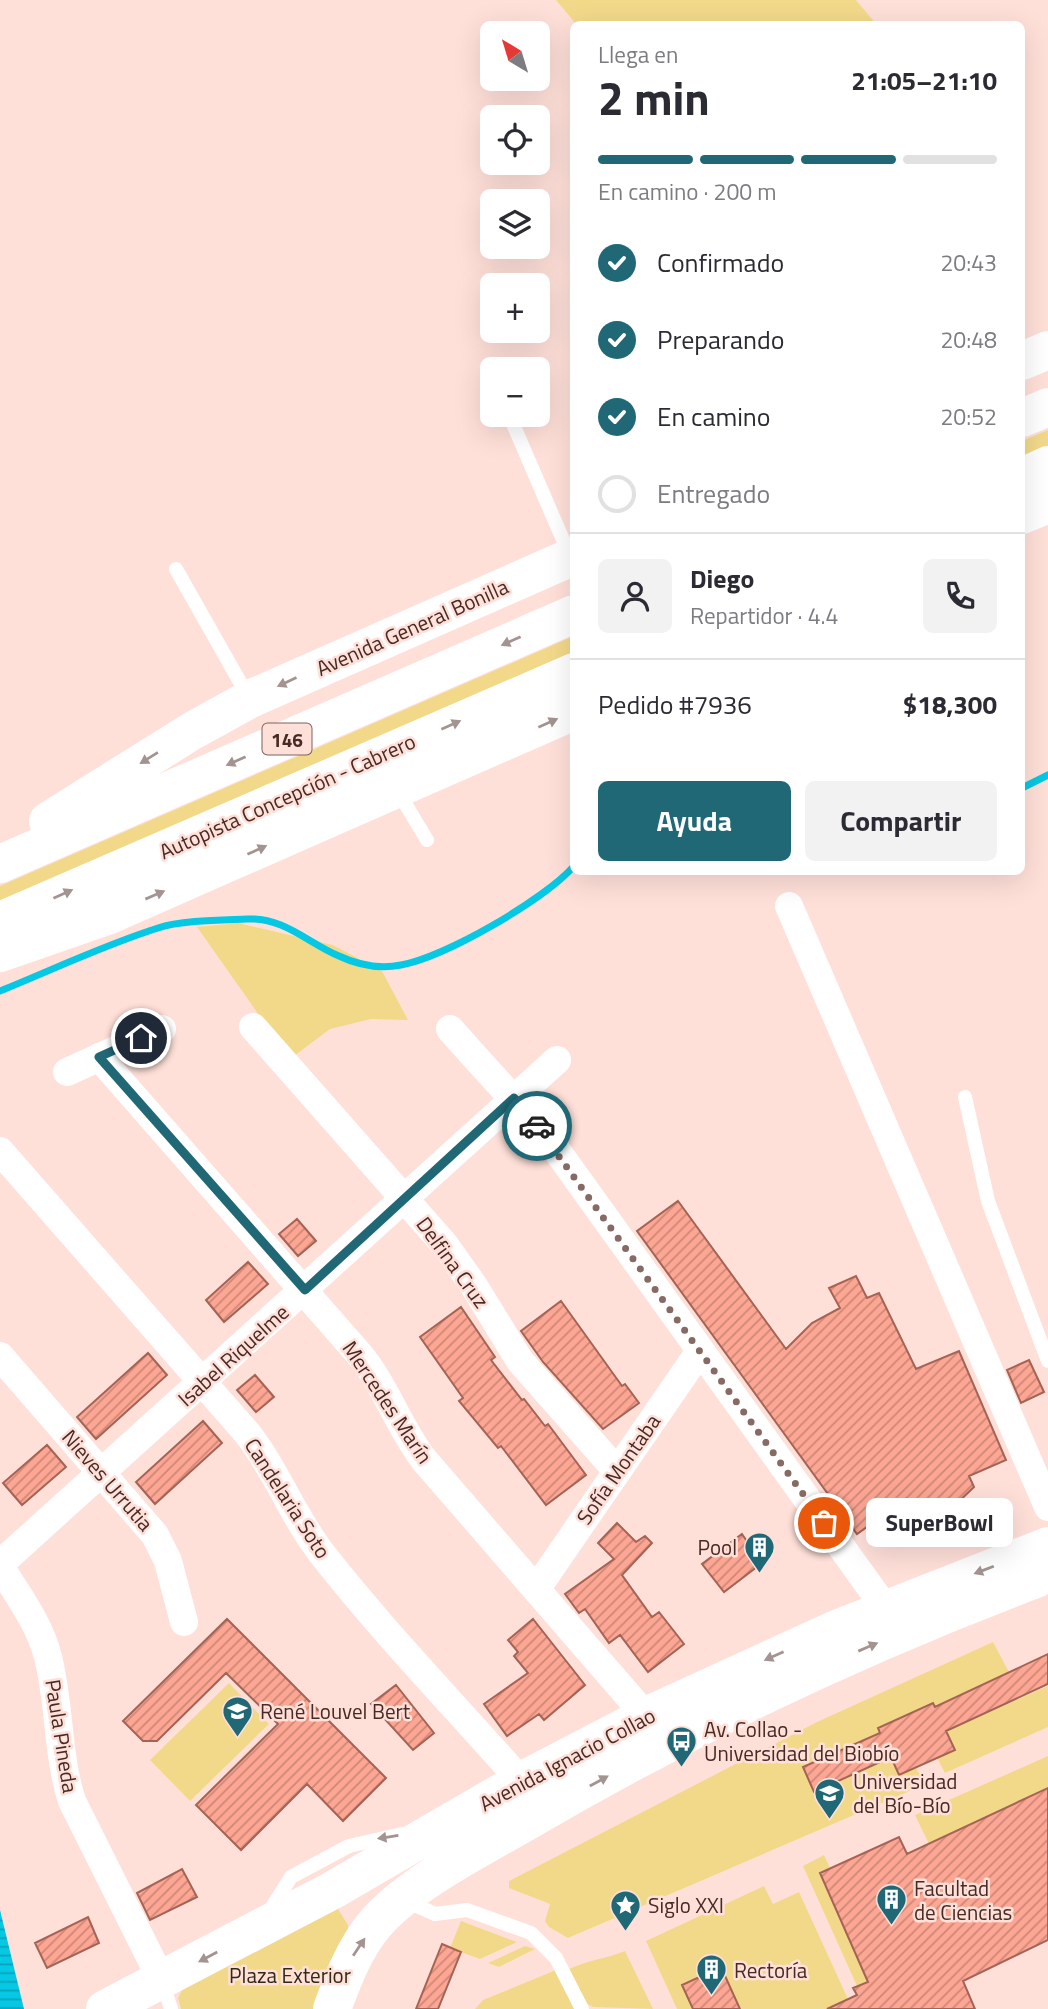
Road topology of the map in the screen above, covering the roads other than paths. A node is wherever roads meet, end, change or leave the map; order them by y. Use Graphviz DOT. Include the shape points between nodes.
graph roads {
  1 [pos="1048,350"];
  2 [pos="1025,360"];
  3 [pos="1048,407"];
  4 [pos="1025,417"];
  5 [pos="514,427"];
  6 [pos="1048,465"];
  7 [pos="1025,476"];
  8 [pos="1048,504"];
  9 [pos="1025,514"];
  10 [pos="570,552"];
  11 [pos="570,558"];
  12 [pos="176,569"];
  13 [pos="570,616"];
  14 [pos="570,673"];
  15 [pos="250,699"];
  16 [pos="570,713"];
  17 [pos="396,789"];
  18 [pos="427,840"];
  19 [pos="0,851"];
  20 [pos="0,864"];
  21 [pos="789,905"];
  22 [pos="0,921"];
  23 [pos="0,953"];
  24 [pos="253,1027"];
  25 [pos="162,1029"];
  26 [pos="450,1029"];
  27 [pos="99,1057"];
  28 [pos="557,1060"];
  29 [pos="67,1072"];
  30 [pos="965,1097"];
  31 [pos="514,1098"];
  32 [pos="3,1160"];
  33 [pos="405,1198"];
  34 [pos="305,1290"];
  35 [pos="700,1351"];
  36 [pos="0,1356"];
  37 [pos="1048,1361"];
  38 [pos="203,1381"];
  39 [pos="101,1471"];
  40 [pos="617,1471"];
  41 [pos="1048,1507"];
  42 [pos="1048,1546"];
  43 [pos="0,1565"];
  44 [pos="1048,1574"];
  45 [pos="537,1588"];
  46 [pos="886,1609"];
  47 [pos="184,1622"];
  48 [pos="646,1716"];
  49 [pos="520,1781"];
  50 [pos="402,1900"];
  51 [pos="167,1995"];
  52 [pos="104,2009"];
  53 [pos="332,2009"];
  54 [pos="582,2009"];
  1 -- 2 [label="main road"];
  3 -- 4 [label="main road"];
  5 -- 10 [label="lane"];
  6 -- 7 [label="main road"];
  8 -- 9 [label="main road"];
  11 -- 15 [label="main road, Avenida General Bonilla, one-way"];
  12 -- 15 [label="lane"];
  13 -- 20 [label="main road, 146, one-way"];
  22 -- 14 [label="main road, Autopista Concepción - Cabrero / 146, one-way"];
  15 -- 19 [label="main road, Avenida General Bonilla, one-way"];
  17 -- 16 [label="main road, one-way"];
  17 -- 18 [label="lane"];
  23 -- 17 [label="main road, one-way" via="107,916"];
  21 -- 41 [label="street"];
  24 -- 33 [label="street, Delfina Cruz"];
  25 -- 27 [label="street"];
  26 -- 31 [label="street"];
  27 -- 29 [label="street"];
  27 -- 34 [label="street, Mercedes Marín"];
  28 -- 31 [label="street, Isabel Riquelme"];
  30 -- 37 [label="lane" via="988,1201"];
  31 -- 33 [label="street, Isabel Riquelme"];
  31 -- 35 [label="street" via="563,1158"];
  32 -- 38 [label="street, Candelaria Soto"];
  33 -- 34 [label="street, Isabel Riquelme"];
  33 -- 40 [label="street, Delfina Cruz" via="460,1266 520,1362"];
  34 -- 38 [label="street, Isabel Riquelme"];
  34 -- 45 [label="street, Mercedes Marín" via="367,1363 418,1452"];
  35 -- 40 [label="street, Sofía Montaba"];
  35 -- 46 [label="street"];
  36 -- 39 [label="street, Nieves Urrutia"];
  38 -- 39 [label="street, Isabel Riquelme"];
  38 -- 49 [label="street, Candelaria Soto" via="261,1452 323,1556"];
  39 -- 43 [label="street, Isabel Riquelme"];
  39 -- 47 [label="street, Nieves Urrutia" via="163,1549"];
  40 -- 45 [label="street, Sofía Montaba"];
  42 -- 46 [label="main road, Avenida Ignacio Collao, one-way"];
  43 -- 51 [label="street, Paula Pineda" via="48,1656 72,1801"];
  50 -- 44 [label="main road, Avenida Ignacio Collao, one-way" via="483,1846 674,1739 793,1680"];
  45 -- 48 [label="street, Mercedes Marín"];
  46 -- 48 [label="main road, Avenida Ignacio Collao, one-way"];
  48 -- 49 [label="main road, Avenida Ignacio Collao"];
  49 -- 51 [label="main road, Avenida Ignacio Collao, one-way" via="245,1937"];
  53 -- 50 [label="main road, Avenida Ignacio Collao, one-way" via="353,1957 376,1923"];
  50 -- 54 [label="lane" via="435,1914 467,1910 531,1933 556,1958"];
  51 -- 52 [label="main road, Avenida Ignacio Collao"];
}
